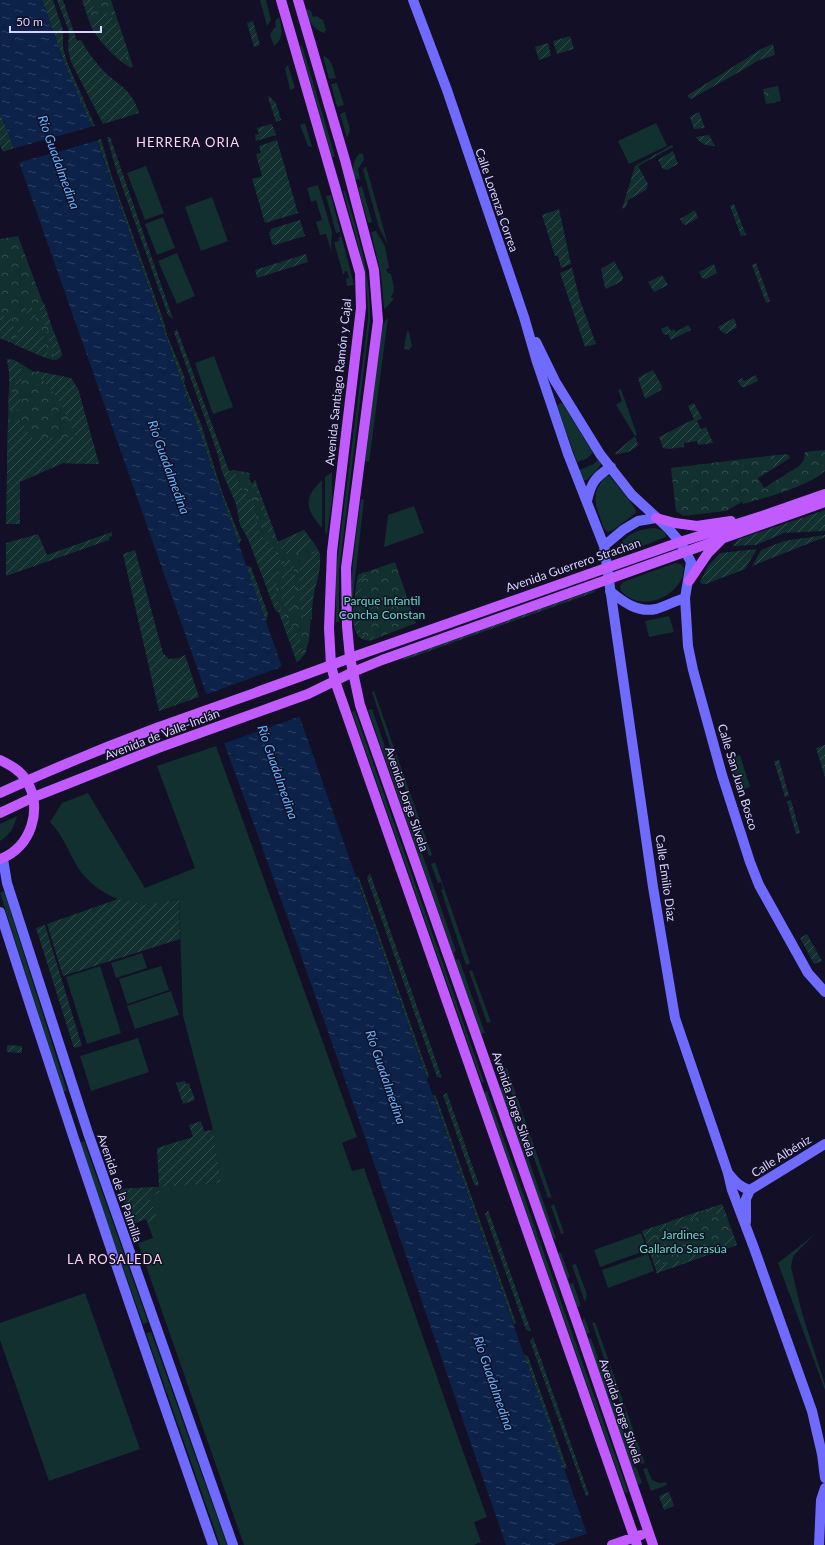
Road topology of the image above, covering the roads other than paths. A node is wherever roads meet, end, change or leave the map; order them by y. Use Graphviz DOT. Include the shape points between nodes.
graph roads {
  1 [pos="281,0"];
  2 [pos="298,0"];
  3 [pos="413,0"];
  4 [pos="524,317"];
  5 [pos="537,362"];
  6 [pos="555,381"];
  7 [pos="611,467"];
  8 [pos="825,494"];
  9 [pos="587,501"];
  10 [pos="825,502"];
  11 [pos="762,516"];
  12 [pos="656,518"];
  13 [pos="722,539"];
  14 [pos="680,542"];
  15 [pos="604,546"];
  16 [pos="686,552"];
  17 [pos="608,567"];
  18 [pos="609,579"];
  19 [pos="689,581"];
  20 [pos="610,591"];
  21 [pos="685,598"];
  22 [pos="350,658"];
  23 [pos="331,665"];
  24 [pos="353,672"];
  25 [pos="335,681"];
  26 [pos="0,760"];
  27 [pos="27,781"];
  28 [pos="0,793"];
  29 [pos="34,797"];
  30 [pos="0,813"];
  31 [pos="1,859"];
  32 [pos="0,912"];
  33 [pos="825,992"];
  34 [pos="825,1144"];
  35 [pos="728,1173"];
  36 [pos="750,1190"];
  37 [pos="746,1227"];
  38 [pos="825,1478"];
  39 [pos="825,1488"];
  40 [pos="649,1533"];
  41 [pos="636,1541"];
  42 [pos="213,1545"];
  43 [pos="233,1545"];
  44 [pos="612,1545"];
  45 [pos="653,1545"];
  46 [pos="819,1545"];
  1 -- 23 [label="main road, Avenida Santiago Ramón y Cajal" via="360,273 361,308 332,552 329,628"];
  2 -- 22 [label="main road" via="375,277 378,321 346,568"];
  3 -- 4 [label="main road, Calle Lorenza Correa" via="447,90"];
  4 -- 5 [label="main road, Calle Lorenza Correa"];
  4 -- 6 [label="main road, Calle Lorenza Correa"];
  5 -- 6 [label="main road, Calle Lorenza Correa"];
  5 -- 9 [label="main road, Calle Lorenza Correa"];
  6 -- 7 [label="main road, Calle Lorenza Correa" via="600,454"];
  7 -- 9 [label="main road" via="599,475 590,487"];
  7 -- 12 [label="main road, Calle Lorenza Correa" via="632,496"];
  8 -- 11 [label="main road, Avenida Guerrero Strachan"];
  9 -- 15 [label="main road, Calle Lorenza Correa"];
  10 -- 13 [label="main road, Avenida Guerrero Strachan"];
  11 -- 12 [label="main road" via="698,526"];
  11 -- 14 [label="main road, Avenida Guerrero Strachan"];
  12 -- 14 [label="main road, Calle Lorenza Correa"];
  12 -- 15 [label="main road" via="638,521"];
  13 -- 16 [label="main road, Avenida Guerrero Strachan"];
  13 -- 19 [label="main road" via="708,553"];
  14 -- 16 [label="main road, Calle Lorenza Correa"];
  14 -- 17 [label="main road, Avenida Guerrero Strachan"];
  15 -- 17 [label="main road, Calle Lorenza Correa"];
  16 -- 18 [label="main road, Avenida Guerrero Strachan"];
  16 -- 19 [label="main road, Calle San Juan Bosco" via="691,562"];
  17 -- 18 [label="main road, Calle Lorenza Correa"];
  17 -- 22 [label="main road, Avenida Guerrero Strachan"];
  18 -- 20 [label="main road, Calle Emilio Díaz"];
  18 -- 24 [label="main road, Avenida Guerrero Strachan"];
  19 -- 21 [label="main road, Calle San Juan Bosco"];
  20 -- 21 [label="main road" via="624,602 640,609 655,609"];
  20 -- 35 [label="main road, Calle Emilio Díaz" via="653,887 675,1018"];
  21 -- 33 [label="main road, Calle San Juan Bosco" via="687,635 693,670 722,775 750,862 759,885 804,967"];
  22 -- 23 [label="main road, Avenida Guerrero Strachan"];
  22 -- 24 [label="main road"];
  23 -- 25 [label="main road, Avenida Santiago Ramón y Cajal"];
  23 -- 27 [label="main road, Avenida de Valle-Inclán" via="158,727"];
  24 -- 25 [label="main road, Avenida Guerrero Strachan"];
  24 -- 40 [label="main road, Avenida Jorge Silvela" via="360,705"];
  25 -- 29 [label="main road, Avenida de Valle-Inclán" via="308,694 158,748"];
  25 -- 41 [label="main road"];
  26 -- 27 [label="main road" via="18,770"];
  27 -- 28 [label="main road, Avenida de Valle-Inclán"];
  27 -- 29 [label="main road"];
  29 -- 30 [label="main road, Avenida de Valle-Inclán"];
  29 -- 31 [label="main road" via="33,823 23,843"];
  31 -- 43 [label="main road, Avenida de la Palmilla" via="88,1133"];
  32 -- 42 [label="main road" via="64,1112"];
  34 -- 36 [label="main road, Calle Albéniz"];
  35 -- 36 [label="main road, Calle Emilio Díaz" via="735,1182"];
  35 -- 37 [label="main road, Calle Emilio Díaz"];
  36 -- 37 [label="main road, Calle Emilio Díaz" via="746,1199"];
  37 -- 38 [label="main road, Calle Emilio Díaz" via="812,1411"];
  39 -- 46 [label="main road" via="821,1500"];
  40 -- 41 [label="main road"];
  40 -- 45 [label="main road, Avenida Jorge Silvela"];
  41 -- 44 [label="main road"];
}
